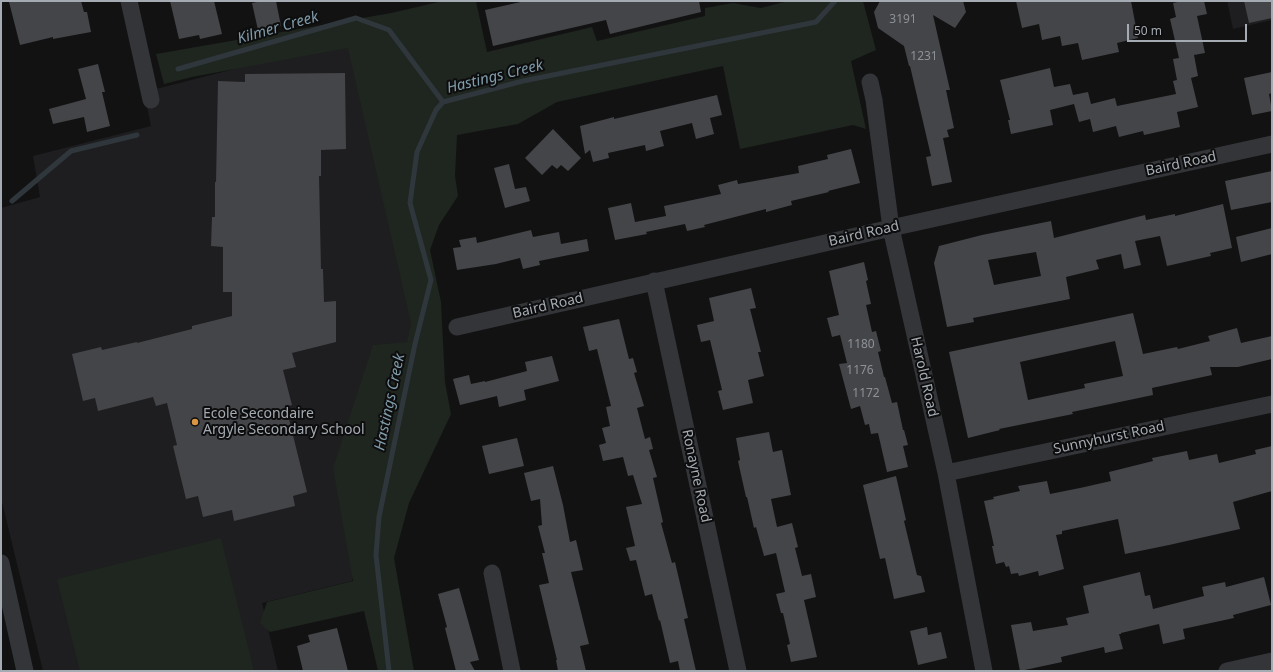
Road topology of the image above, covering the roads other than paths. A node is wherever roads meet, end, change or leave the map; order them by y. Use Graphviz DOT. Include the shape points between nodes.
graph roads {
  1 [pos="129,1"];
  2 [pos="870,82"];
  3 [pos="151,100"];
  4 [pos="1272,144"];
  5 [pos="891,228"];
  6 [pos="654,281"];
  7 [pos="457,327"];
  8 [pos="1272,404"];
  9 [pos="946,473"];
  10 [pos="1,563"];
  11 [pos="492,572"];
  12 [pos="1272,661"];
  13 [pos="25,671"];
  14 [pos="512,671"];
  15 [pos="738,671"];
  16 [pos="984,671"];
  17 [pos="1227,671"];
  1 -- 3 [label="street"];
  2 -- 5 [label="street, Harold Road"];
  4 -- 5 [label="street, Baird Road"];
  5 -- 6 [label="street, Baird Road"];
  5 -- 9 [label="street, Harold Road"];
  6 -- 7 [label="street, Baird Road"];
  6 -- 15 [label="street, Ronayne Road"];
  8 -- 9 [label="street, Sunnyhurst Road"];
  9 -- 16 [label="street, Harold Road"];
  10 -- 13 [label="street"];
  11 -- 14 [label="street"];
  12 -- 17 [label="street"];
}
